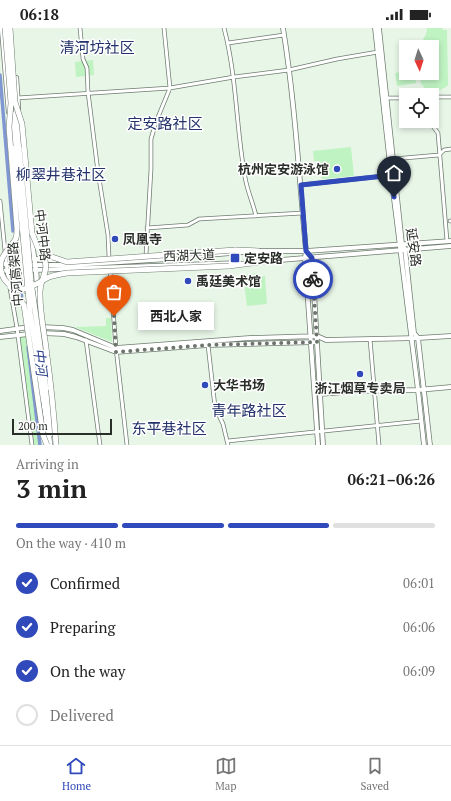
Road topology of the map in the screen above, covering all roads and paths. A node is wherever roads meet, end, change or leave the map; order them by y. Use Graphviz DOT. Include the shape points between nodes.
graph roads {
  1 [pos="4,28"];
  2 [pos="11,28"];
  3 [pos="80,28"];
  4 [pos="164,28"];
  5 [pos="224,28"];
  6 [pos="283,28"];
  7 [pos="375,28"];
  8 [pos="379,28"];
  9 [pos="284,35"];
  10 [pos="228,43"];
  11 [pos="379,52"];
  12 [pos="289,70"];
  13 [pos="234,77"];
  14 [pos="170,88"];
  15 [pos="88,92"];
  16 [pos="439,97"];
  17 [pos="451,97"];
  18 [pos="384,98"];
  19 [pos="399,98"];
  20 [pos="13,100"];
  21 [pos="434,128"];
  22 [pos="451,149"];
  23 [pos="440,155"];
  24 [pos="393,159"];
  25 [pos="392,183"];
  26 [pos="301,185"];
  27 [pos="0,201"];
  28 [pos="303,212"];
  29 [pos="256,216"];
  30 [pos="147,228"];
  31 [pos="449,241"];
  32 [pos="401,244"];
  33 [pos="451,246"];
  34 [pos="10,248"];
  35 [pos="38,248"];
  36 [pos="403,249"];
  37 [pos="259,251"];
  38 [pos="306,251"];
  39 [pos="43,254"];
  40 [pos="2,256"];
  41 [pos="146,256"];
  42 [pos="109,257"];
  43 [pos="305,258"];
  44 [pos="312,258"];
  45 [pos="259,262"];
  46 [pos="0,264"];
  47 [pos="6,264"];
  48 [pos="22,264"];
  49 [pos="35,265"];
  50 [pos="109,265"];
  51 [pos="23,270"];
  52 [pos="0,271"];
  53 [pos="7,271"];
  54 [pos="3,279"];
  55 [pos="41,282"];
  56 [pos="29,327"];
  57 [pos="40,327"];
  58 [pos="18,328"];
  59 [pos="0,331"];
  60 [pos="41,333"];
  61 [pos="19,334"];
  62 [pos="30,334"];
  63 [pos="311,336"];
  64 [pos="317,336"];
  65 [pos="451,336"];
  66 [pos="0,337"];
  67 [pos="418,338"];
  68 [pos="370,339"];
  69 [pos="411,339"];
  70 [pos="86,340"];
  71 [pos="317,342"];
  72 [pos="311,343"];
  73 [pos="208,345"];
  74 [pos="116,350"];
  75 [pos="451,387"];
  76 [pos="424,389"];
  77 [pos="418,390"];
  78 [pos="375,392"];
  79 [pos="320,394"];
  80 [pos="421,421"];
  81 [pos="377,426"];
  82 [pos="319,432"];
  83 [pos="228,443"];
  84 [pos="32,445"];
  85 [pos="46,445"];
  86 [pos="50,445"];
  87 [pos="56,445"];
  88 [pos="100,445"];
  89 [pos="127,445"];
  90 [pos="318,445"];
  91 [pos="322,445"];
  92 [pos="379,445"];
  93 [pos="424,445"];
  94 [pos="430,445"];
  1 -- 20 [label="highway, 中河高架路, bridge"];
  2 -- 20 [label="highway, 中河高架路, bridge"];
  3 -- 15 [label="street"];
  4 -- 14 [label="street"];
  5 -- 10 [label="street"];
  6 -- 9 [label="main road"];
  7 -- 11 [label="main road, 延安路"];
  8 -- 11 [label="main road, 延安路"];
  9 -- 10 [label="street"];
  9 -- 12 [label="main road"];
  10 -- 13 [label="street"];
  11 -- 12 [label="street"];
  11 -- 18 [label="main road, 延安路"];
  12 -- 13 [label="street"];
  12 -- 26 [label="main road"];
  13 -- 14 [label="street"];
  13 -- 29 [label="street" via="245,178"];
  14 -- 15 [label="street"];
  14 -- 30 [label="street" via="151,139"];
  15 -- 20 [label="street"];
  15 -- 42 [label="street"];
  16 -- 17 [label="street"];
  18 -- 19 [label="street"];
  18 -- 24 [label="main road, 延安路"];
  18 -- 25 [label="main road, 延安路"];
  20 -- 34 [label="highway, bridge" via="9,127 17,229"];
  20 -- 35 [label="highway, bridge" via="22,124 32,233"];
  20 -- 48 [label="main road, 中河中路"];
  20 -- 49 [label="main road, 中河中路"];
  20 -- 86 [label="highway, 中河高架路, bridge" via="30,312"];
  20 -- 87 [label="highway, 中河高架路, bridge" via="35,312"];
  21 -- 23 [label="street" via="438,133"];
  22 -- 23 [label="street" via="444,150"];
  23 -- 24 [label="street"];
  23 -- 31 [label="street"];
  24 -- 32 [label="main road, 延安路"];
  25 -- 26 [label="street" via="384,176"];
  25 -- 32 [label="main road, 延安路"];
  26 -- 28 [label="main road"];
  27 -- 47 [label="street"];
  28 -- 29 [label="street"];
  28 -- 38 [label="main road"];
  29 -- 30 [label="street" via="199,219 188,225"];
  30 -- 41 [label="street"];
  31 -- 32 [label="main road"];
  32 -- 36 [label="main road, 延安路"];
  32 -- 38 [label="main road"];
  33 -- 36 [label="main road, 西湖大道"];
  34 -- 35 [label="highway, bridge" via="24,243"];
  34 -- 40 [label="highway, bridge"];
  35 -- 39 [label="highway, bridge"];
  36 -- 44 [label="main road, 西湖大道"];
  36 -- 67 [label="main road, 延安路" via="414,333"];
  36 -- 69 [label="main road, 延安路"];
  37 -- 38 [label="main road"];
  37 -- 39 [label="highway, bridge" via="235,250 67,262"];
  37 -- 50 [label="main road"];
  38 -- 43 [label="main road"];
  38 -- 44 [label="main road"];
  39 -- 55 [label="highway, bridge" via="47,268"];
  40 -- 54 [label="highway, bridge" via="0,268"];
  43 -- 44 [label="main road, 西湖大道"];
  43 -- 45 [label="main road, 西湖大道"];
  43 -- 63 [label="main road"];
  44 -- 64 [label="main road"];
  45 -- 50 [label="main road, 西湖大道"];
  45 -- 55 [label="highway, bridge" via="229,266 67,273 51,276"];
  46 -- 47 [label="main road, 西湖大道"];
  47 -- 48 [label="main road, 西湖大道"];
  47 -- 53 [label="street"];
  48 -- 49 [label="main road, 西湖大道"];
  48 -- 51 [label="main road, 中河中路"];
  49 -- 50 [label="main road, 西湖大道"];
  49 -- 50 [label="main road" via="105,260"];
  49 -- 51 [label="main road, 西湖大道"];
  49 -- 57 [label="main road, 中河中路"];
  50 -- 74 [label="street"];
  51 -- 53 [label="main road, 西湖大道"];
  51 -- 56 [label="main road, 中河中路"];
  52 -- 53 [label="main road, 西湖大道"];
  53 -- 58 [label="street"];
  54 -- 55 [label="highway, bridge" via="19,289 27,289"];
  54 -- 85 [label="highway, bridge" via="24,305"];
  55 -- 87 [label="highway, bridge" via="40,300"];
  56 -- 57 [label="main road"];
  56 -- 58 [label="main road"];
  56 -- 62 [label="main road, 中河中路"];
  57 -- 60 [label="main road, 中河中路"];
  57 -- 74 [label="main road" via="73,330"];
  58 -- 59 [label="main road"];
  58 -- 61 [label="street"];
  60 -- 62 [label="main road"];
  60 -- 70 [label="main road" via="64,334"];
  60 -- 87 [label="main road, 中河中路"];
  61 -- 62 [label="main road"];
  61 -- 66 [label="main road"];
  61 -- 84 [label="street"];
  62 -- 85 [label="main road, 中河中路"];
  63 -- 64 [label="main road"];
  63 -- 72 [label="main road"];
  63 -- 74 [label="main road" via="250,338"];
  64 -- 68 [label="main road" via="326,340"];
  64 -- 71 [label="main road"];
  65 -- 67 [label="main road"];
  67 -- 69 [label="main road"];
  67 -- 76 [label="main road, 延安路"];
  68 -- 69 [label="main road"];
  68 -- 78 [label="street"];
  69 -- 77 [label="main road, 延安路"];
  70 -- 74 [label="main road"];
  70 -- 88 [label="street"];
  71 -- 72 [label="main road"];
  71 -- 79 [label="main road"];
  72 -- 73 [label="main road"];
  72 -- 82 [label="main road"];
  73 -- 74 [label="main road"];
  73 -- 83 [label="street" via="215,407"];
  74 -- 89 [label="street"];
  75 -- 76 [label="main road"];
  76 -- 77 [label="main road"];
  76 -- 94 [label="main road, 延安路"];
  77 -- 78 [label="main road"];
  77 -- 80 [label="main road, 延安路"];
  78 -- 79 [label="main road"];
  78 -- 81 [label="street"];
  79 -- 82 [label="main road"];
  80 -- 81 [label="street"];
  80 -- 93 [label="main road, 延安路"];
  81 -- 82 [label="street"];
  81 -- 92 [label="street"];
  82 -- 83 [label="street"];
  82 -- 90 [label="main road"];
  82 -- 91 [label="main road"];
}
